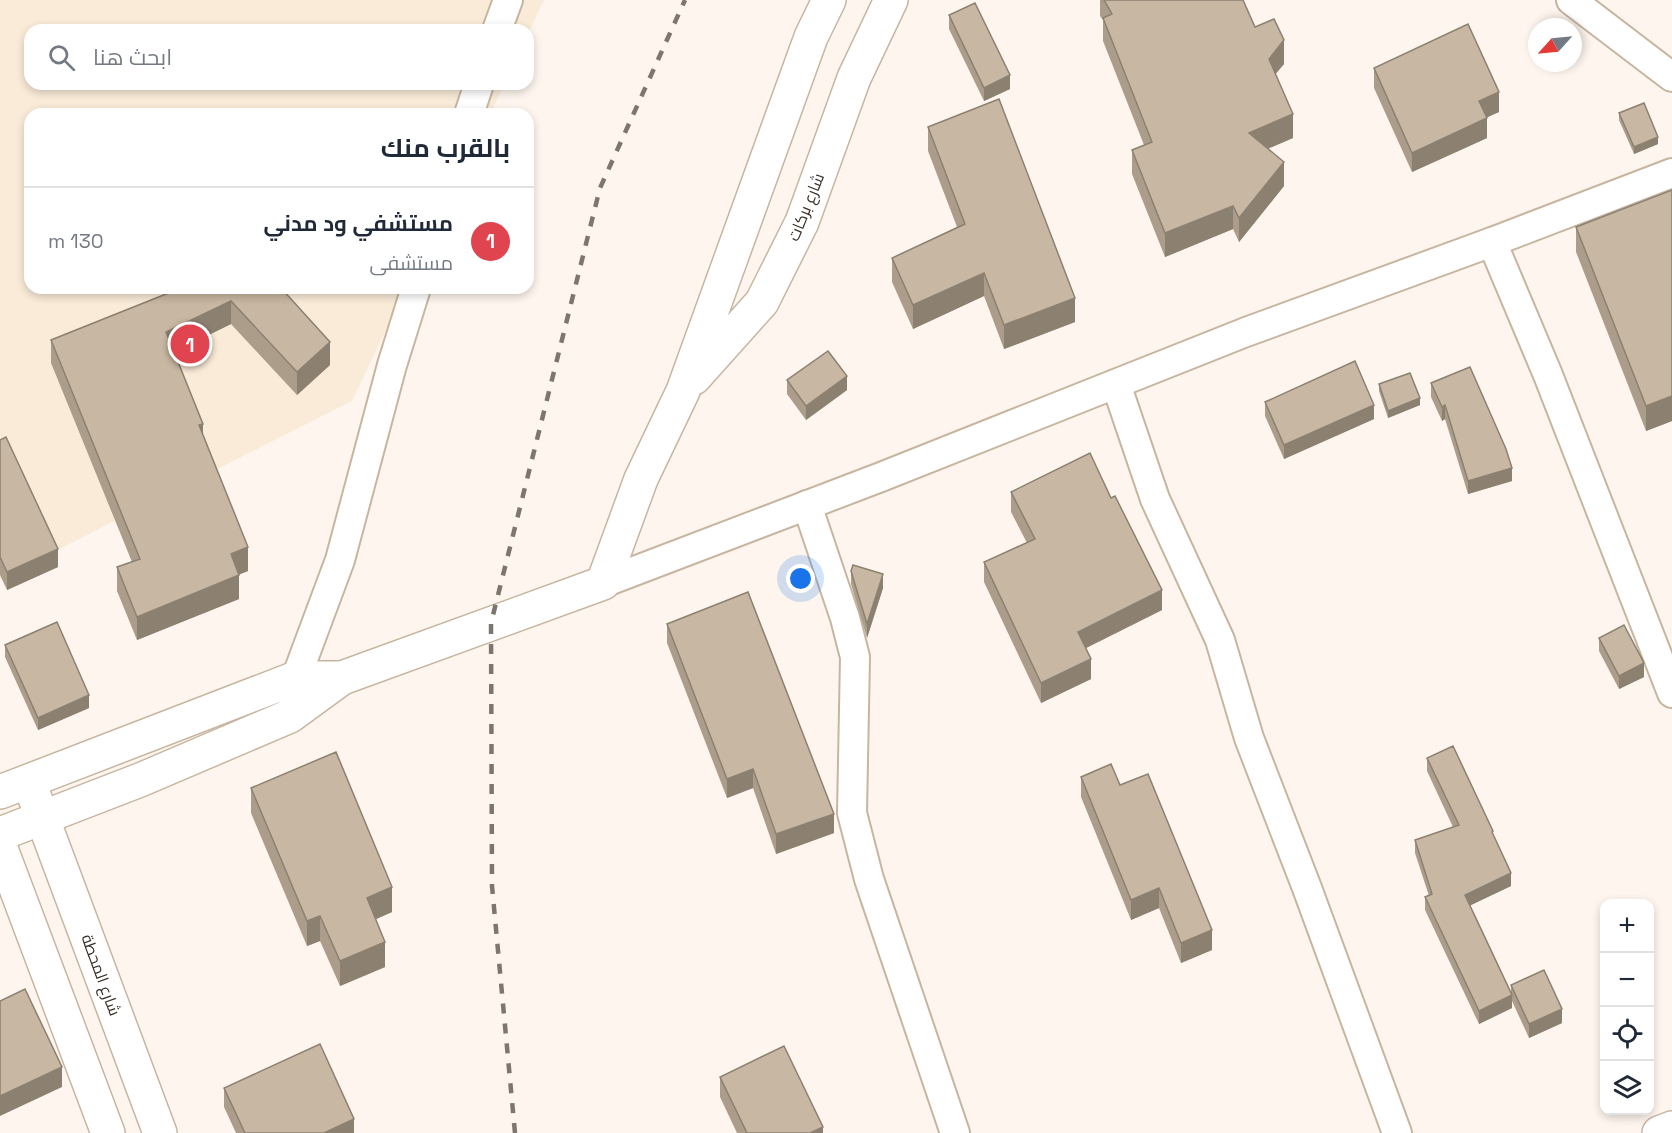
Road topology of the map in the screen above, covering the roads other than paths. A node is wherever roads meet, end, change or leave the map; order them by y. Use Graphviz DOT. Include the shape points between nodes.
graph roads {
  1 [pos="508,0"];
  2 [pos="829,0"];
  3 [pos="891,0"];
  4 [pos="1570,0"];
  5 [pos="499,24"];
  6 [pos="1672,77"];
  7 [pos="476,90"];
  8 [pos="471,108"];
  9 [pos="1672,173"];
  10 [pos="1492,242"];
  11 [pos="414,294"];
  12 [pos="1116,384"];
  13 [pos="683,391"];
  14 [pos="807,505"];
  15 [pos="603,583"];
  16 [pos="296,678"];
  17 [pos="342,678"];
  18 [pos="1672,693"];
  19 [pos="291,716"];
  20 [pos="14,787"];
  21 [pos="42,817"];
  22 [pos="0,834"];
  23 [pos="0,846"];
  24 [pos="1672,1128"];
  25 [pos="108,1133"];
  26 [pos="160,1133"];
  27 [pos="955,1133"];
  28 [pos="1397,1133"];
  29 [pos="1659,1133"];
  1 -- 5 [label="street"];
  2 -- 13 [label="main road, شارع بركات" via="811,37"];
  3 -- 13 [label="main road, شارع بركات" via="854,78 802,222 762,302"];
  4 -- 6 [label="street"];
  7 -- 8 [label="street"];
  9 -- 10 [label="street"];
  10 -- 12 [label="street"];
  10 -- 18 [label="street"];
  11 -- 16 [label="street" via="340,560"];
  12 -- 14 [label="street"];
  12 -- 28 [label="street" via="1155,499 1220,640 1249,738"];
  13 -- 15 [label="main road, شارع بركات" via="641,479"];
  14 -- 15 [label="street"];
  14 -- 27 [label="street" via="855,657 852,813 869,879"];
  15 -- 17 [label="main road"];
  16 -- 17 [label="main road"];
  16 -- 19 [label="street"];
  16 -- 20 [label="main road"];
  17 -- 19 [label="main road"];
  19 -- 21 [label="main road"];
  20 -- 21 [label="main road, شارع المحطة"];
  21 -- 22 [label="main road"];
  21 -- 26 [label="main road, شارع المحطة"];
  23 -- 25 [label="main road"];
  24 -- 29 [label="main road"];
}
